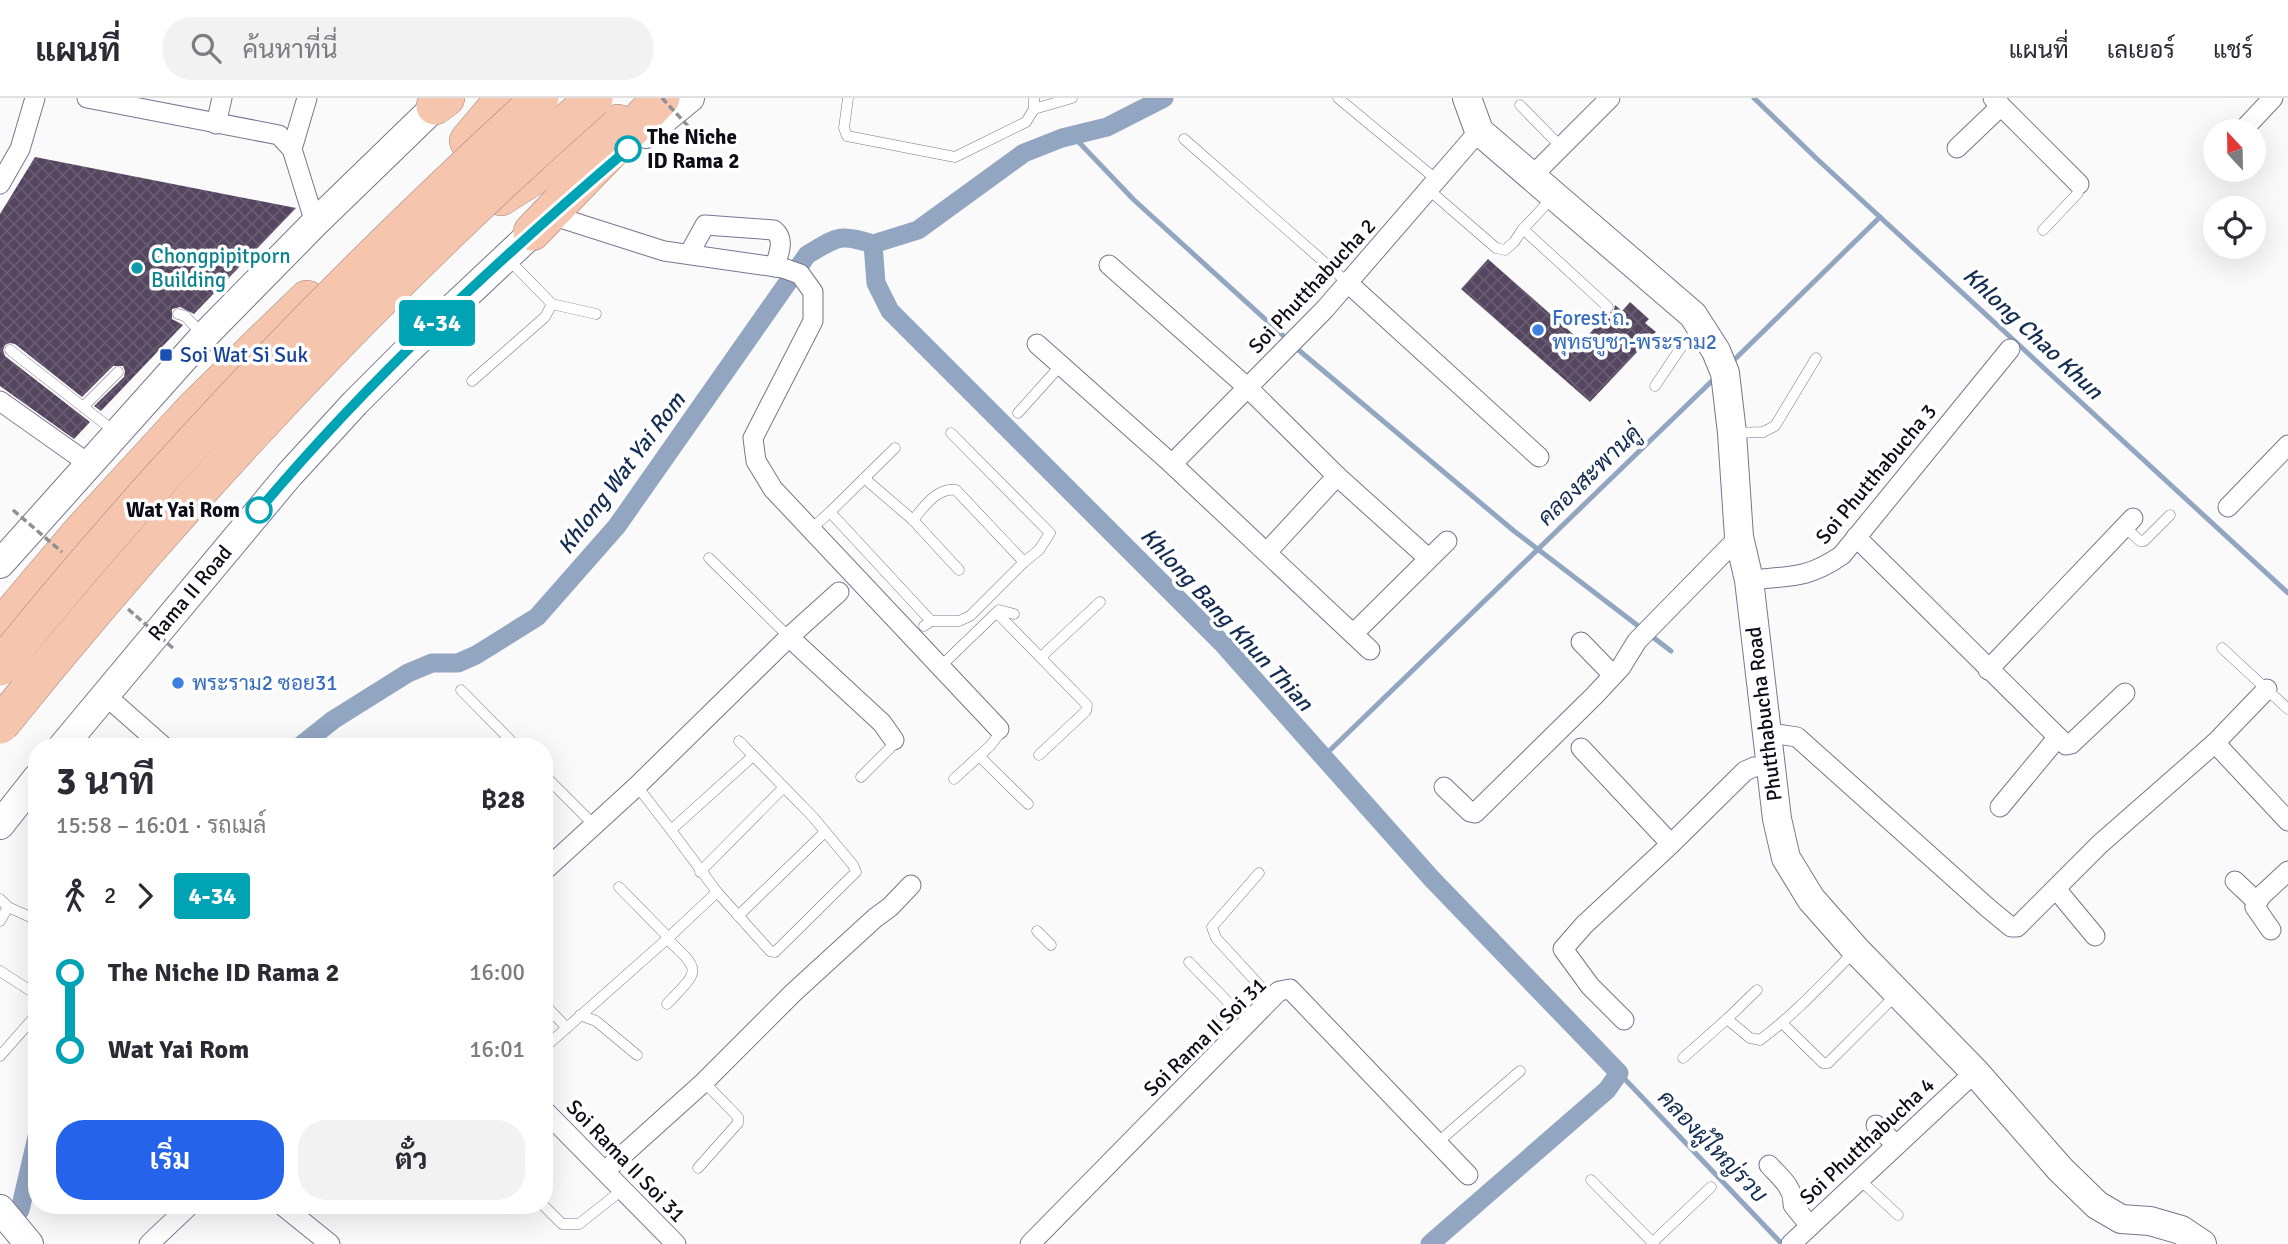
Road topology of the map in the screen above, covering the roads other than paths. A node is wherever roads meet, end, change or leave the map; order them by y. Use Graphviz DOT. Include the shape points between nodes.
graph roads {
  1 [pos="35,98"];
  2 [pos="87,98"];
  3 [pos="222,98"];
  4 [pos="307,98"];
  5 [pos="504,98"];
  6 [pos="515,98"];
  7 [pos="540,98"];
  8 [pos="594,98"];
  9 [pos="610,98"];
  10 [pos="660,98"];
  11 [pos="690,98"];
  12 [pos="848,98"];
  13 [pos="1072,98"];
  14 [pos="1338,98"];
  15 [pos="1467,98"];
  16 [pos="1610,98"];
  17 [pos="2273,98"];
  18 [pos="442,101"];
  19 [pos="1997,102"];
  20 [pos="1034,103"];
  21 [pos="1520,105"];
  22 [pos="2253,119"];
  23 [pos="216,124"];
  24 [pos="1479,131"];
  25 [pos="1184,139"];
  26 [pos="468,141"];
  27 [pos="1561,148"];
  28 [pos="1957,148"];
  29 [pos="292,149"];
  30 [pos="1532,176"];
  31 [pos="0,184"];
  32 [pos="2079,184"];
  33 [pos="1433,185"];
  34 [pos="1555,195"];
  35 [pos="501,197"];
  36 [pos="315,222"];
  37 [pos="542,224"];
  38 [pos="1523,229"];
  39 [pos="2043,230"];
  40 [pos="689,254"];
  41 [pos="506,257"];
  42 [pos="1110,265"];
  43 [pos="779,267"];
  44 [pos="1348,283"];
  45 [pos="552,304"];
  46 [pos="1608,307"];
  47 [pos="178,314"];
  48 [pos="596,314"];
  49 [pos="204,337"];
  50 [pos="1037,344"];
  51 [pos="2010,349"];
  52 [pos="10,350"];
  53 [pos="1715,352"];
  54 [pos="1816,358"];
  55 [pos="1061,365"];
  56 [pos="117,372"];
  57 [pos="472,381"];
  58 [pos="1655,386"];
  59 [pos="1248,388"];
  60 [pos="0,402"];
  61 [pos="83,407"];
  62 [pos="1018,413"];
  63 [pos="117,433"];
  64 [pos="951,433"];
  65 [pos="1732,433"];
  66 [pos="2288,445"];
  67 [pos="895,448"];
  68 [pos="1539,457"];
  69 [pos="89,464"];
  70 [pos="1172,464"];
  71 [pos="1338,476"];
  72 [pos="864,478"];
  73 [pos="2228,508"];
  74 [pos="830,512"];
  75 [pos="2171,514"];
  76 [pos="913,520"];
  77 [pos="2129,523"];
  78 [pos="811,529"];
  79 [pos="1739,537"];
  80 [pos="1856,537"];
  81 [pos="1447,541"];
  82 [pos="1267,552"];
  83 [pos="709,558"];
  84 [pos="1428,558"];
  85 [pos="1024,562"];
  86 [pos="0,564"];
  87 [pos="959,570"];
  88 [pos="1749,580"];
  89 [pos="839,592"];
  90 [pos="1100,602"];
  91 [pos="996,613"];
  92 [pos="1014,614"];
  93 [pos="0,628"];
  94 [pos="1354,633"];
  95 [pos="789,637"];
  96 [pos="1581,642"];
  97 [pos="2222,649"];
  98 [pos="1370,650"];
  99 [pos="1042,656"];
  100 [pos="941,666"];
  101 [pos="0,667"];
  102 [pos="1988,670"];
  103 [pos="1613,675"];
  104 [pos="2267,689"];
  105 [pos="461,690"];
  106 [pos="2125,693"];
  107 [pos="105,695"];
  108 [pos="2288,709"];
  109 [pos="0,726"];
  110 [pos="999,729"];
  111 [pos="1765,732"];
  112 [pos="2057,737"];
  113 [pos="69,738"];
  114 [pos="154,738"];
  115 [pos="508,738"];
  116 [pos="894,740"];
  117 [pos="0,741"];
  118 [pos="739,741"];
  119 [pos="2215,743"];
  120 [pos="1580,748"];
  121 [pos="1039,755"];
  122 [pos="752,756"];
  123 [pos="979,756"];
  124 [pos="1770,766"];
  125 [pos="861,777"];
  126 [pos="954,779"];
  127 [pos="553,784"];
  128 [pos="637,786"];
  129 [pos="784,787"];
  130 [pos="1444,787"];
  131 [pos="28,792"];
  132 [pos="1028,804"];
  133 [pos="2000,807"];
  134 [pos="2288,821"];
  135 [pos="593,824"];
  136 [pos="0,825"];
  137 [pos="671,830"];
  138 [pos="825,832"];
  139 [pos="1671,844"];
  140 [pos="553,862"];
  141 [pos="2288,871"];
  142 [pos="700,872"];
  143 [pos="1259,873"];
  144 [pos="2235,881"];
  145 [pos="911,885"];
  146 [pos="619,887"];
  147 [pos="2056,889"];
  148 [pos="717,892"];
  149 [pos="2257,902"];
  150 [pos="4,903"];
  151 [pos="28,915"];
  152 [pos="738,916"];
  153 [pos="0,921"];
  154 [pos="2271,930"];
  155 [pos="1037,931"];
  156 [pos="2095,936"];
  157 [pos="667,939"];
  158 [pos="1051,945"];
  159 [pos="1856,950"];
  160 [pos="1189,962"];
  161 [pos="0,971"];
  162 [pos="28,989"];
  163 [pos="1757,990"];
  164 [pos="1899,992"];
  165 [pos="1272,999"];
  166 [pos="667,1004"];
  167 [pos="553,1013"];
  168 [pos="580,1016"];
  169 [pos="1222,1016"];
  170 [pos="1624,1020"];
  171 [pos="1727,1020"];
  172 [pos="1782,1023"];
  173 [pos="28,1024"];
  174 [pos="567,1028"];
  175 [pos="553,1040"];
  176 [pos="637,1055"];
  177 [pos="0,1056"];
  178 [pos="1683,1058"];
  179 [pos="1520,1071"];
  180 [pos="1975,1072"];
  181 [pos="704,1082"];
  182 [pos="553,1119"];
  183 [pos="1876,1125"];
  184 [pos="1437,1143"];
  185 [pos="1896,1146"];
  186 [pos="1769,1165"];
  187 [pos="698,1168"];
  188 [pos="605,1171"];
  189 [pos="1468,1175"];
  190 [pos="1591,1180"];
  191 [pos="1860,1180"];
  192 [pos="1711,1186"];
  193 [pos="622,1190"];
  194 [pos="0,1209"];
  195 [pos="182,1214"];
  196 [pos="293,1214"];
  197 [pos="552,1214"];
  198 [pos="1898,1215"];
  199 [pos="1810,1226"];
  200 [pos="27,1242"];
  201 [pos="154,1242"];
  202 [pos="1793,1242"];
  203 [pos="1653,1243"];
  204 [pos="330,1244"];
  205 [pos="676,1244"];
  206 [pos="1030,1244"];
  207 [pos="2202,1244"];
  1 -- 31 [label="street" via="20,149"];
  2 -- 23 [label="street"];
  3 -- 23 [label="street"];
  4 -- 29 [label="street"];
  5 -- 26 [label="highway"];
  6 -- 26 [label="highway"];
  7 -- 101 [label="highway, bridge" via="417,212 249,381"];
  8 -- 109 [label="highway, bridge" via="445,236 293,388 152,543"];
  9 -- 35 [label="highway"];
  10 -- 35 [label="highway"];
  10 -- 37 [label="highway"];
  11 -- 37 [label="main road, Rama II Road"];
  12 -- 20 [label="lane" via="847,136 955,157 1026,122"];
  13 -- 20 [label="lane"];
  14 -- 33 [label="lane"];
  15 -- 24 [label="main road"];
  16 -- 27 [label="street"];
  17 -- 22 [label="street"];
  18 -- 36 [label="main road"];
  19 -- 28 [label="street"];
  19 -- 32 [label="street"];
  21 -- 27 [label="lane"];
  23 -- 29 [label="street" via="279,135"];
  24 -- 30 [label="main road"];
  24 -- 33 [label="street, Soi Phutthabucha 2"];
  25 -- 44 [label="lane"];
  26 -- 93 [label="highway" via="195,408"];
  27 -- 30 [label="street"];
  29 -- 36 [label="street"];
  30 -- 34 [label="main road"];
  32 -- 39 [label="lane" via="2078,193"];
  33 -- 38 [label="lane" via="1496,248 1505,250"];
  33 -- 44 [label="street, Soi Phutthabucha 2"];
  34 -- 38 [label="lane"];
  34 -- 53 [label="main road" via="1693,315"];
  35 -- 117 [label="highway" via="253,450"];
  36 -- 49 [label="main road"];
  37 -- 40 [label="street"];
  37 -- 41 [label="main road, Rama II Road"];
  38 -- 46 [label="lane"];
  40 -- 43 [label="street"];
  40 -- 43 [label="street" via="705,225 774,230 782,242"];
  41 -- 45 [label="lane"];
  41 -- 107 [label="main road, Rama II Road" via="299,464"];
  42 -- 59 [label="street"];
  43 -- 78 [label="street" via="800,274 813,292 813,321 753,438 756,461 773,489"];
  44 -- 59 [label="street, Soi Phutthabucha 2"];
  44 -- 68 [label="street"];
  45 -- 48 [label="lane"];
  45 -- 57 [label="lane" via="545,317"];
  47 -- 49 [label="lane"];
  49 -- 63 [label="main road"];
  50 -- 55 [label="street"];
  51 -- 80 [label="street, Soi Phutthabucha 3"];
  52 -- 61 [label="lane"];
  53 -- 58 [label="lane" via="1682,346"];
  53 -- 65 [label="main road, Phutthabucha Road"];
  54 -- 65 [label="lane" via="1775,426 1763,432"];
  55 -- 62 [label="lane"];
  55 -- 70 [label="street"];
  56 -- 61 [label="lane"];
  59 -- 70 [label="street, Soi Phutthabucha 2"];
  59 -- 71 [label="street"];
  60 -- 69 [label="street"];
  61 -- 63 [label="lane"];
  63 -- 69 [label="main road"];
  64 -- 85 [label="lane" via="1049,530 1039,550"];
  65 -- 79 [label="main road, Phutthabucha Road"];
  66 -- 73 [label="street"];
  67 -- 72 [label="lane"];
  69 -- 86 [label="main road"];
  70 -- 82 [label="street"];
  71 -- 82 [label="street"];
  71 -- 84 [label="street"];
  72 -- 74 [label="lane"];
  72 -- 76 [label="lane"];
  74 -- 78 [label="lane"];
  74 -- 85 [label="lane" via="928,623 970,616"];
  75 -- 77 [label="lane" via="2144,541"];
  76 -- 85 [label="lane" via="940,492 956,490"];
  76 -- 87 [label="lane"];
  77 -- 102 [label="street"];
  78 -- 100 [label="street"];
  79 -- 88 [label="main road, Phutthabucha Road"];
  79 -- 103 [label="street" via="1637,641"];
  80 -- 88 [label="street, Soi Phutthabucha 3" via="1825,567 1807,574"];
  80 -- 102 [label="street"];
  81 -- 84 [label="street"];
  82 -- 94 [label="street"];
  83 -- 95 [label="lane"];
  84 -- 94 [label="street"];
  88 -- 111 [label="main road, Phutthabucha Road"];
  89 -- 95 [label="street"];
  90 -- 99 [label="lane"];
  91 -- 92 [label="lane"];
  91 -- 99 [label="lane"];
  91 -- 100 [label="lane"];
  94 -- 98 [label="street"];
  95 -- 116 [label="street"];
  95 -- 128 [label="street"];
  96 -- 103 [label="street"];
  97 -- 104 [label="lane"];
  99 -- 121 [label="lane" via="1087,707"];
  100 -- 110 [label="street"];
  102 -- 112 [label="street"];
  103 -- 130 [label="street" via="1475,813"];
  104 -- 108 [label="lane"];
  104 -- 119 [label="street"];
  105 -- 115 [label="lane"];
  106 -- 112 [label="street" via="2071,744"];
  107 -- 113 [label="main road, Rama II Road"];
  107 -- 114 [label="street"];
  110 -- 123 [label="lane" via="998,737"];
  111 -- 124 [label="main road, Phutthabucha Road"];
  111 -- 147 [label="street" via="1797,737 2011,928"];
  112 -- 133 [label="street"];
  116 -- 125 [label="lane"];
  118 -- 122 [label="lane"];
  119 -- 134 [label="street"];
  119 -- 147 [label="street"];
  120 -- 139 [label="street"];
  122 -- 129 [label="lane"];
  122 -- 137 [label="lane"];
  123 -- 126 [label="lane"];
  123 -- 132 [label="lane"];
  124 -- 139 [label="street" via="1745,771"];
  124 -- 159 [label="main road, Phutthabucha Road" via="1786,858 1811,899"];
  127 -- 135 [label="lane"];
  128 -- 135 [label="street"];
  128 -- 137 [label="lane"];
  129 -- 138 [label="lane"];
  129 -- 142 [label="lane"];
  131 -- 136 [label="main road"];
  135 -- 140 [label="street"];
  137 -- 142 [label="lane"];
  138 -- 152 [label="lane"];
  138 -- 152 [label="lane" via="856,872 775,952"];
  139 -- 170 [label="street" via="1563,949 1590,986"];
  141 -- 149 [label="street"];
  142 -- 148 [label="lane"];
  143 -- 165 [label="lane" via="1212,927 1216,938"];
  144 -- 149 [label="street"];
  145 -- 181 [label="street"];
  146 -- 157 [label="lane"];
  147 -- 156 [label="street"];
  148 -- 152 [label="lane"];
  148 -- 157 [label="lane"];
  149 -- 154 [label="street" via="2256,911"];
  150 -- 151 [label="lane"];
  150 -- 153 [label="lane"];
  155 -- 158 [label="lane"];
  157 -- 166 [label="lane" via="694,968"];
  157 -- 168 [label="lane"];
  159 -- 164 [label="main road, Phutthabucha Road"];
  159 -- 172 [label="lane"];
  160 -- 169 [label="lane" via="1228,1002"];
  161 -- 162 [label="lane"];
  163 -- 171 [label="lane"];
  164 -- 172 [label="lane" via="1828,1063"];
  164 -- 180 [label="main road, Phutthabucha Road"];
  165 -- 184 [label="street, Soi Rama II Soi 31" via="1279,991 1290,989"];
  165 -- 206 [label="street, Soi Rama II Soi 31"];
  167 -- 174 [label="lane"];
  168 -- 174 [label="lane"];
  168 -- 176 [label="lane" via="596,1021"];
  171 -- 172 [label="lane" via="1760,1040"];
  171 -- 178 [label="lane"];
  173 -- 177 [label="lane"];
  174 -- 175 [label="lane"];
  179 -- 184 [label="lane"];
  180 -- 185 [label="street, Soi Phutthabucha 4"];
  180 -- 207 [label="main road, Phutthabucha Road" via="2097,1205 2121,1219 2181,1230"];
  181 -- 187 [label="lane" via="738,1117 738,1123"];
  181 -- 188 [label="street"];
  182 -- 188 [label="street, Soi Rama II Soi 31"];
  183 -- 185 [label="street"];
  184 -- 189 [label="street, Soi Rama II Soi 31"];
  185 -- 191 [label="street, Soi Phutthabucha 4"];
  186 -- 199 [label="street" via="1790,1188 1793,1206"];
  188 -- 193 [label="street, Soi Rama II Soi 31"];
  190 -- 203 [label="lane"];
  191 -- 198 [label="lane"];
  191 -- 199 [label="street, Soi Phutthabucha 4"];
  192 -- 203 [label="lane"];
  193 -- 197 [label="lane" via="579,1224 562,1224"];
  193 -- 205 [label="street, Soi Rama II Soi 31"];
  194 -- 200 [label="main road"];
  195 -- 201 [label="street"];
  196 -- 204 [label="street"];
  199 -- 202 [label="street, Soi Phutthabucha 4"];
}
